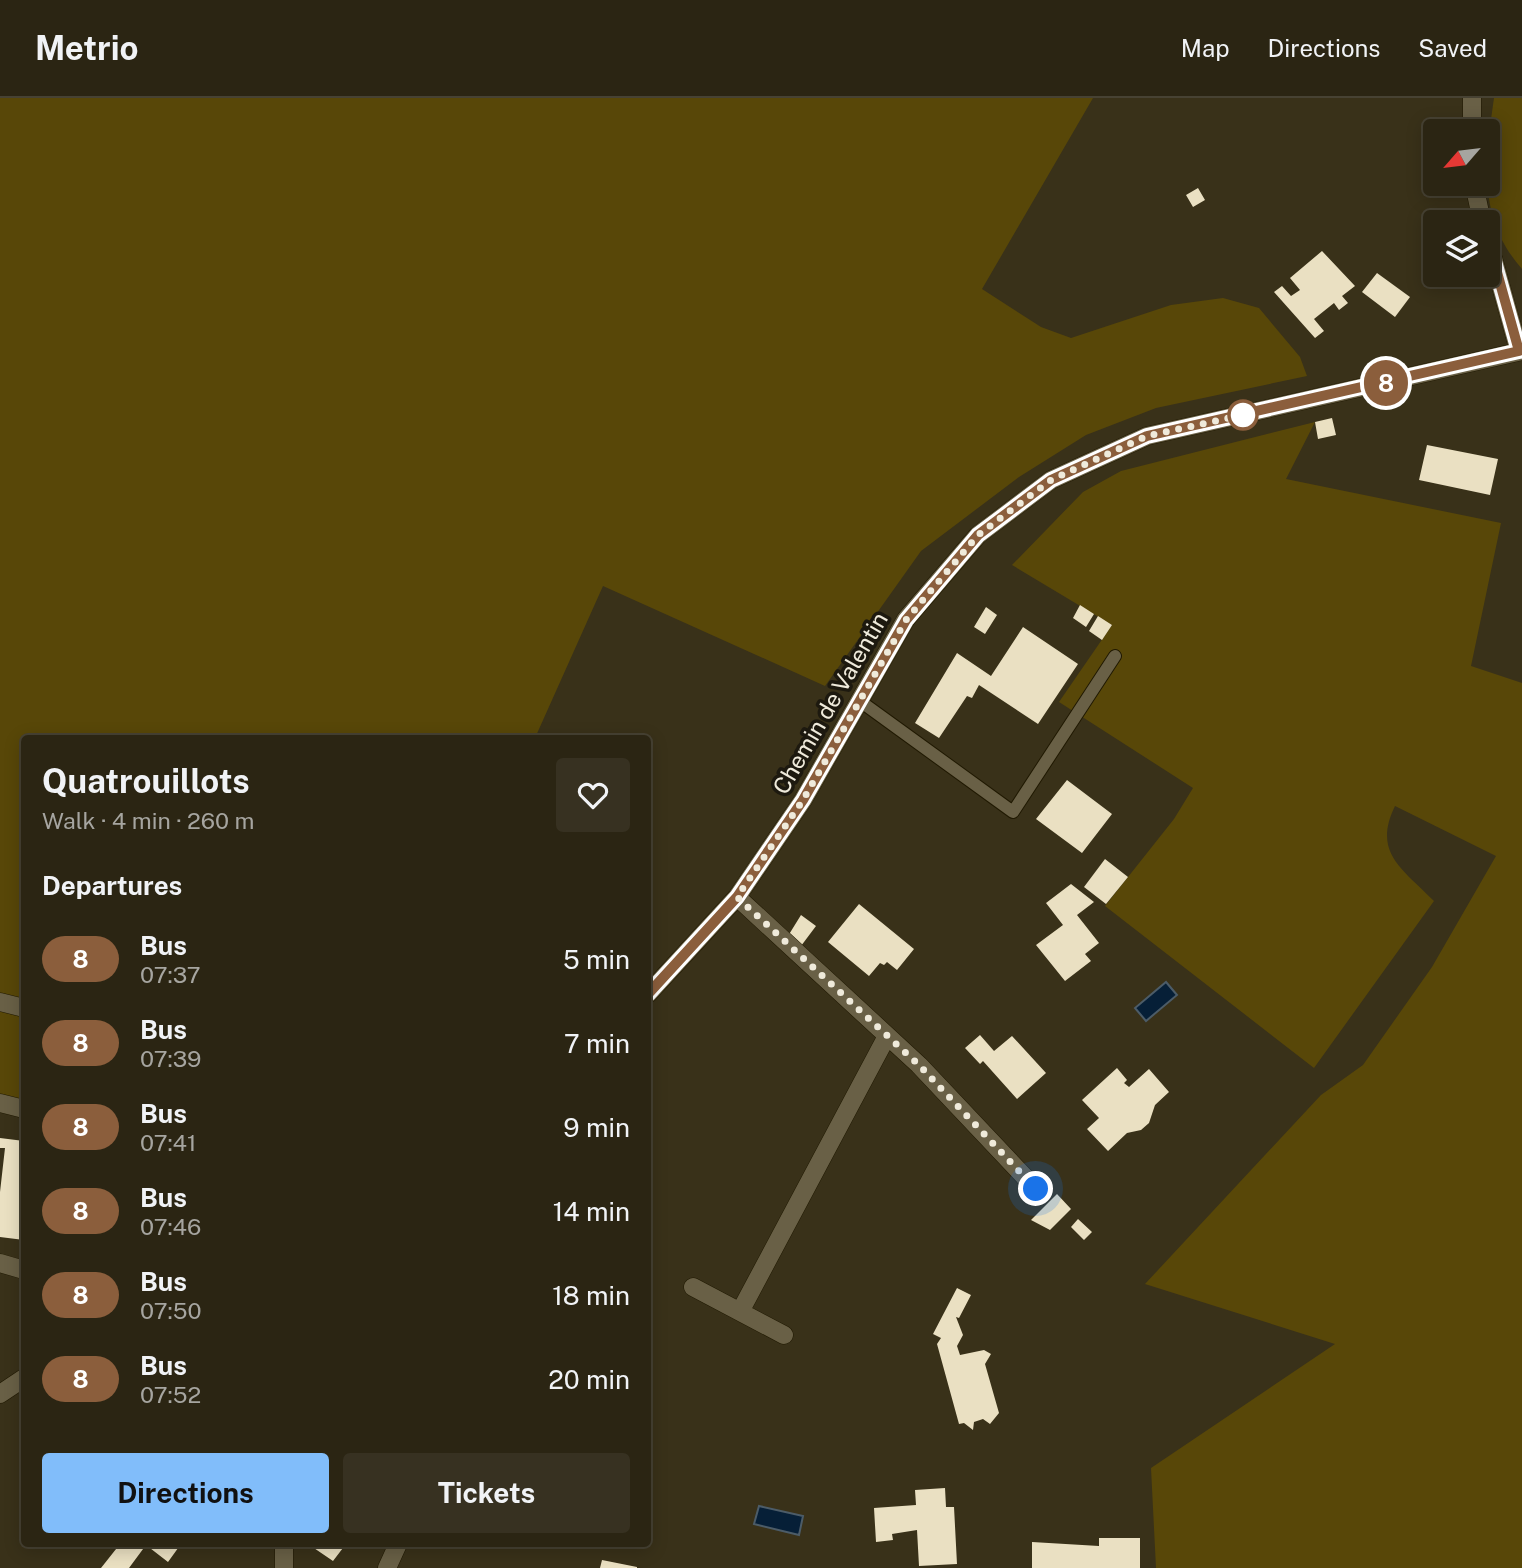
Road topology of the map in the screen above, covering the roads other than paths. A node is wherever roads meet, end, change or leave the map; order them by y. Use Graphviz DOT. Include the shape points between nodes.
graph roads {
  1 [pos="1472,98"];
  2 [pos="1472,119"];
  3 [pos="1500,282"];
  4 [pos="1520,351"];
  5 [pos="1115,656"];
  6 [pos="860,701"];
  7 [pos="737,897"];
  8 [pos="651,991"];
  9 [pos="0,1002"];
  10 [pos="21,1007"];
  11 [pos="887,1036"];
  12 [pos="0,1103"];
  13 [pos="21,1108"];
  14 [pos="1036,1189"];
  15 [pos="0,1263"];
  16 [pos="21,1269"];
  17 [pos="693,1287"];
  18 [pos="741,1310"];
  19 [pos="784,1335"];
  20 [pos="21,1380"];
  21 [pos="0,1394"];
  22 [pos="284,1547"];
  23 [pos="397,1547"];
  24 [pos="284,1568"];
  25 [pos="387,1568"];
  1 -- 2 [label="street"];
  3 -- 4 [label="street"];
  4 -- 6 [label="street, Chemin de Valentin" via="1147,436 1051,480 978,535 906,620"];
  5 -- 6 [label="lane" via="1013,812"];
  6 -- 7 [label="street, Chemin de Valentin" via="803,800"];
  7 -- 8 [label="street, Chemin de Valentin"];
  7 -- 11 [label="street"];
  9 -- 10 [label="street"];
  11 -- 14 [label="street"];
  11 -- 18 [label="street"];
  12 -- 13 [label="street"];
  15 -- 16 [label="street"];
  17 -- 18 [label="street"];
  18 -- 19 [label="street"];
  20 -- 21 [label="street"];
  22 -- 24 [label="street"];
  23 -- 25 [label="street"];
}
